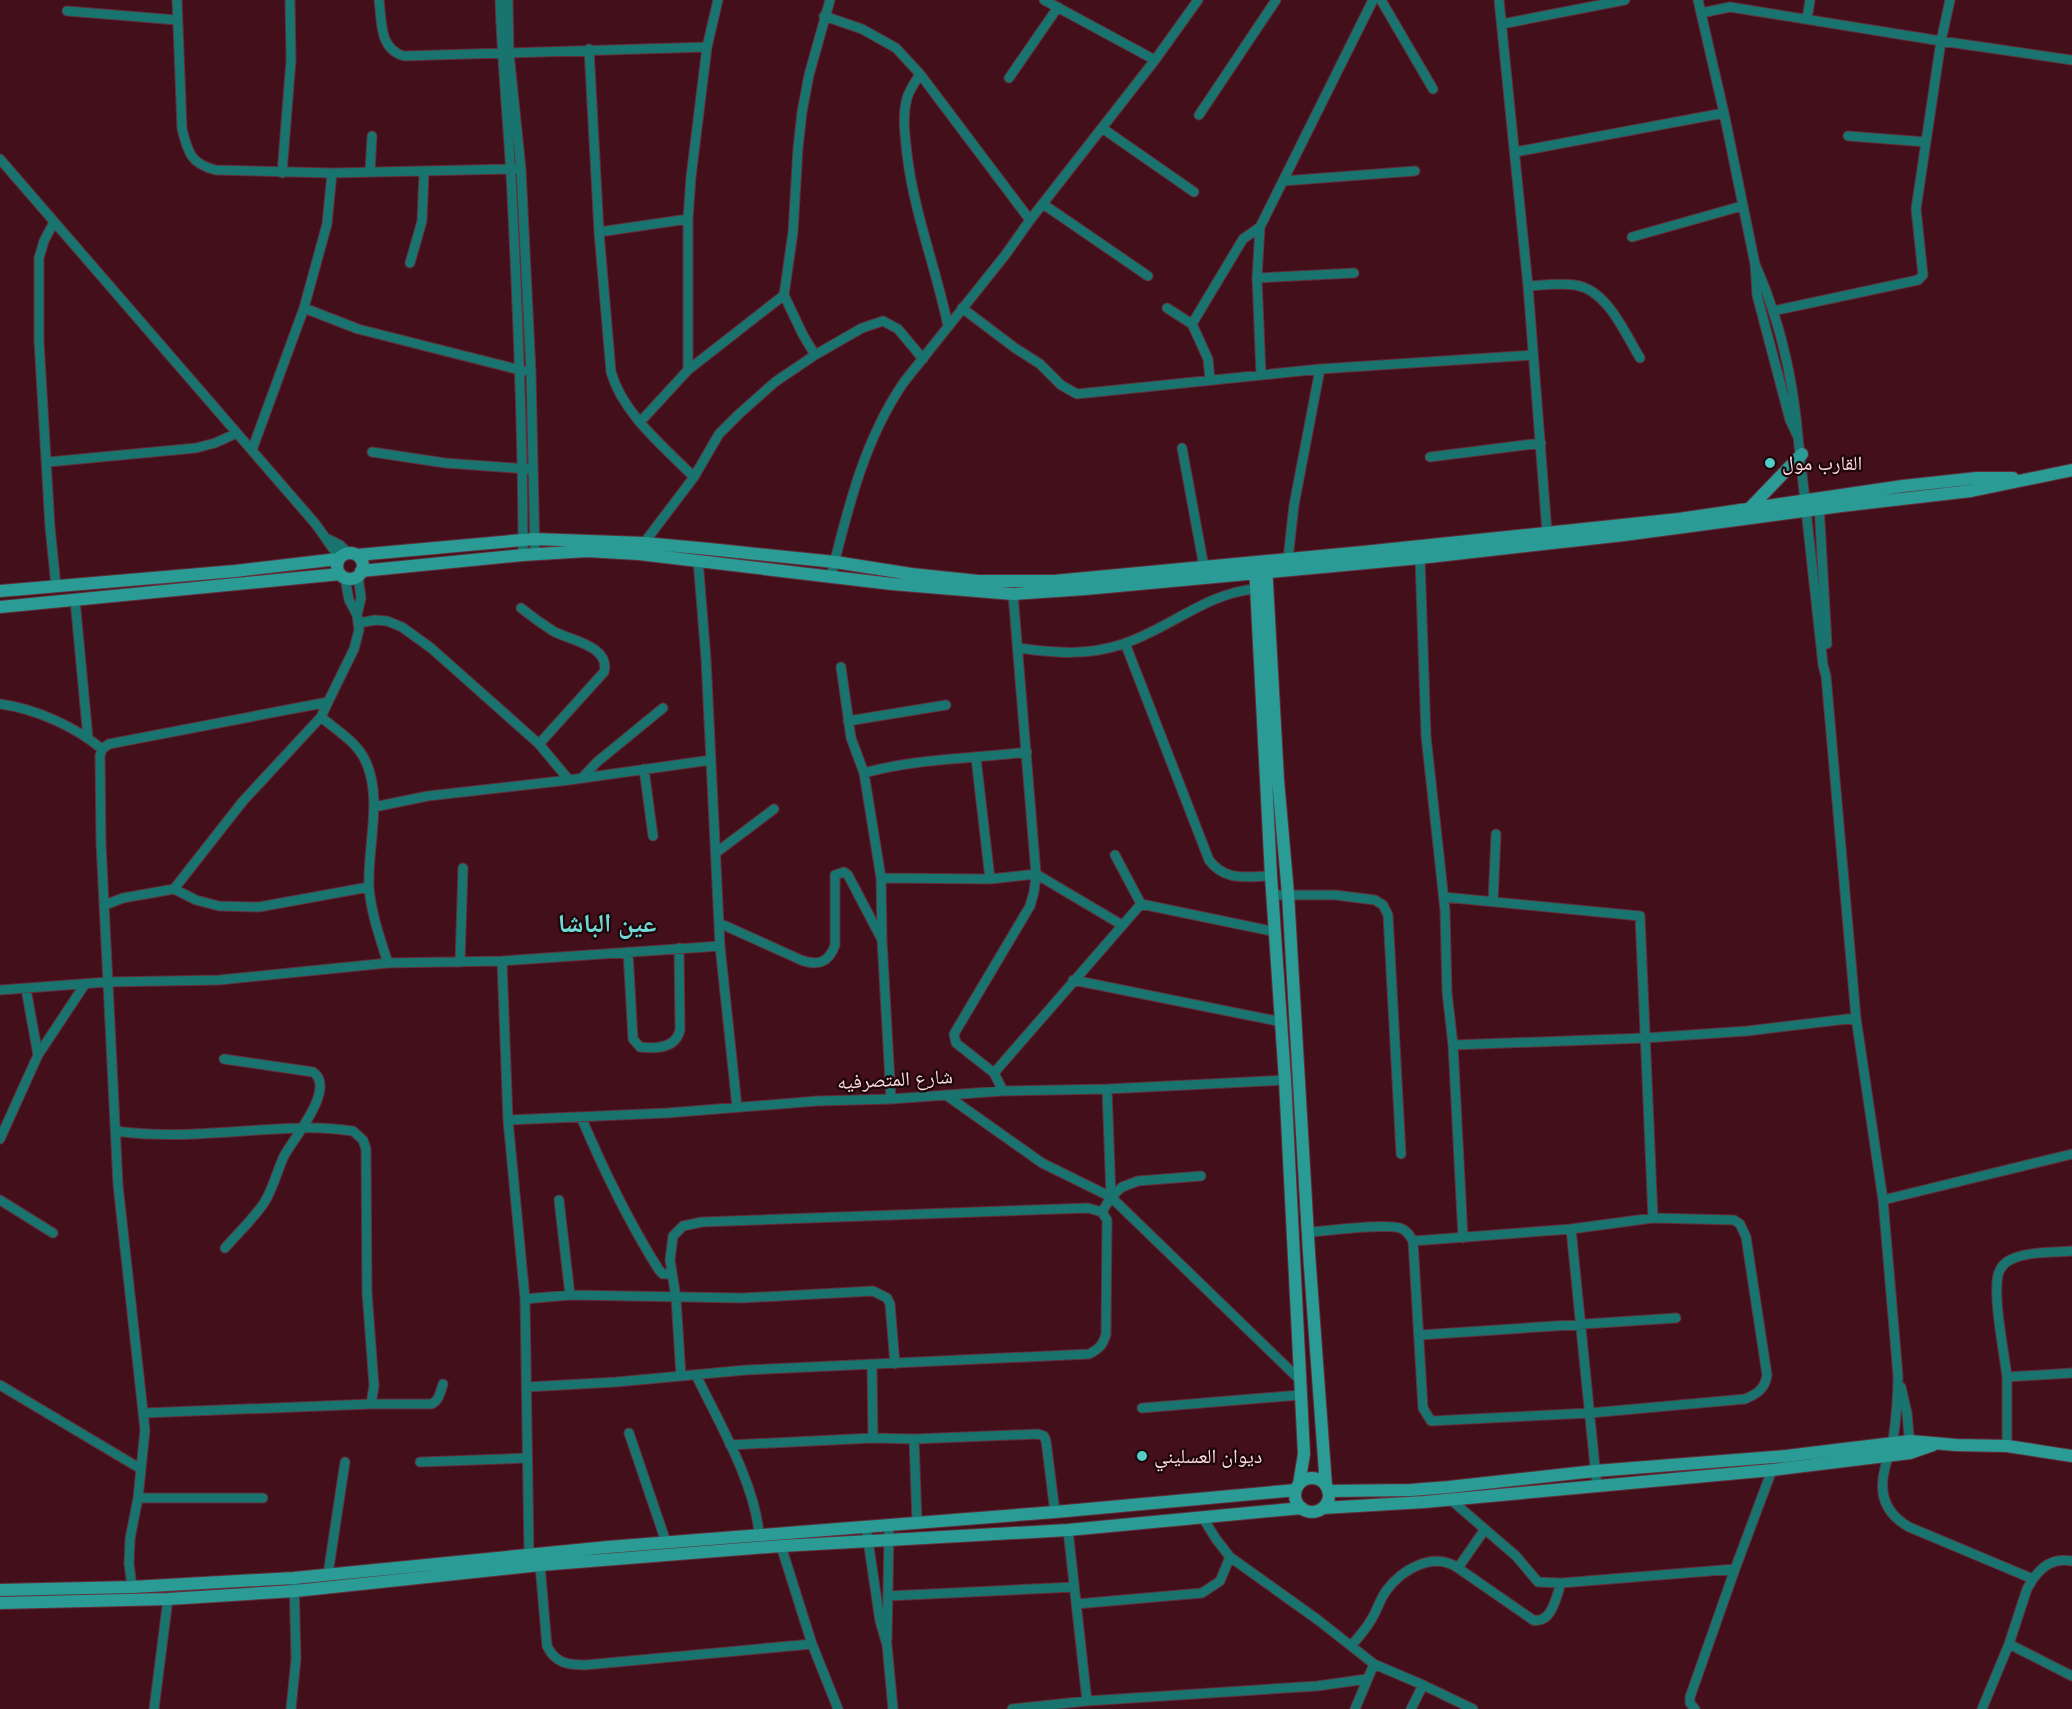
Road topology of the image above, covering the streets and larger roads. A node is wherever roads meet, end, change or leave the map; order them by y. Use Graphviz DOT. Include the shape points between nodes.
graph roads {
  1 [pos="177,0"];
  2 [pos="290,0"];
  3 [pos="379,0"];
  4 [pos="500,0"];
  5 [pos="508,0"];
  6 [pos="718,0"];
  7 [pos="830,0"];
  8 [pos="1044,0"];
  9 [pos="1197,0"];
  10 [pos="1276,0"];
  11 [pos="1373,0"];
  12 [pos="1381,0"];
  13 [pos="1499,0"];
  14 [pos="1625,0"];
  15 [pos="1698,0"];
  16 [pos="1810,0"];
  17 [pos="1950,0"];
  18 [pos="1731,3"];
  19 [pos="1058,7"];
  20 [pos="67,11"];
  21 [pos="1701,13"];
  22 [pos="824,16"];
  23 [pos="1807,19"];
  24 [pos="177,20"];
  25 [pos="1502,24"];
  26 [pos="1941,41"];
  27 [pos="707,47"];
  28 [pos="589,49"];
  29 [pos="505,53"];
  30 [pos="1155,60"];
  31 [pos="2072,60"];
  32 [pos="920,74"];
  33 [pos="1009,78"];
  34 [pos="1433,89"];
  35 [pos="1724,113"];
  36 [pos="1200,115"];
  37 [pos="1102,128"];
  38 [pos="372,136"];
  39 [pos="1848,136"];
  40 [pos="1926,142"];
  41 [pos="1515,152"];
  42 [pos="0,159"];
  43 [pos="510,169"];
  44 [pos="520,169"];
  45 [pos="370,171"];
  46 [pos="1415,171"];
  47 [pos="282,173"];
  48 [pos="332,173"];
  49 [pos="424,173"];
  50 [pos="1283,181"];
  51 [pos="1194,192"];
  52 [pos="1043,204"];
  53 [pos="1742,206"];
  54 [pos="688,219"];
  55 [pos="1030,220"];
  56 [pos="54,222"];
  57 [pos="1260,227"];
  58 [pos="599,232"];
  59 [pos="1632,237"];
  60 [pos="410,263"];
  61 [pos="1755,264"];
  62 [pos="1354,273"];
  63 [pos="1148,276"];
  64 [pos="1257,278"];
  65 [pos="1528,286"];
  66 [pos="784,296"];
  67 [pos="304,308"];
  68 [pos="962,308"];
  69 [pos="1167,308"];
  70 [pos="1773,311"];
  71 [pos="1192,324"];
  72 [pos="948,326"];
  73 [pos="815,355"];
  74 [pos="1532,355"];
  75 [pos="1640,358"];
  76 [pos="923,359"];
  77 [pos="1320,369"];
  78 [pos="688,370"];
  79 [pos="520,371"];
  80 [pos="531,372"];
  81 [pos="1261,374"];
  82 [pos="1210,380"];
  83 [pos="641,421"];
  84 [pos="237,433"];
  85 [pos="1798,438"];
  86 [pos="1541,443"];
  87 [pos="1182,448"];
  88 [pos="252,450"];
  89 [pos="372,452"];
  90 [pos="1802,454"];
  91 [pos="1430,458"];
  92 [pos="48,462"];
  93 [pos="521,469"];
  94 [pos="533,469"];
  95 [pos="2072,470"];
  96 [pos="694,477"];
  97 [pos="1813,504"];
  98 [pos="1749,509"];
  99 [pos="1547,532"];
  100 [pos="529,539"];
  101 [pos="644,543"];
  102 [pos="529,554"];
  103 [pos="346,556"];
  104 [pos="1420,558"];
  105 [pos="1288,559"];
  106 [pos="698,560"];
  107 [pos="835,562"];
  108 [pos="1261,566"];
  109 [pos="1204,567"];
  110 [pos="360,574"];
  111 [pos="342,576"];
  112 [pos="831,576"];
  113 [pos="56,586"];
  114 [pos="1255,589"];
  115 [pos="0,591"];
  116 [pos="1013,594"];
  117 [pos="75,600"];
  118 [pos="0,608"];
  119 [pos="521,608"];
  120 [pos="358,619"];
  121 [pos="1125,643"];
  122 [pos="1018,648"];
  123 [pos="841,667"];
  124 [pos="328,702"];
  125 [pos="0,704"];
  126 [pos="946,705"];
  127 [pos="663,708"];
  128 [pos="321,717"];
  129 [pos="848,721"];
  130 [pos="88,738"];
  131 [pos="539,744"];
  132 [pos="102,749"];
  133 [pos="1027,752"];
  134 [pos="976,758"];
  135 [pos="711,760"];
  136 [pos="644,769"];
  137 [pos="864,773"];
  138 [pos="582,778"];
  139 [pos="569,780"];
  140 [pos="374,807"];
  141 [pos="774,809"];
  142 [pos="1496,834"];
  143 [pos="653,836"];
  144 [pos="717,852"];
  145 [pos="1115,855"];
  146 [pos="464,868"];
  147 [pos="1036,874"];
  148 [pos="1271,876"];
  149 [pos="881,878"];
  150 [pos="990,879"];
  151 [pos="369,886"];
  152 [pos="174,889"];
  153 [pos="1288,894"];
  154 [pos="1272,895"];
  155 [pos="1444,897"];
  156 [pos="1493,902"];
  157 [pos="1141,903"];
  158 [pos="105,905"];
  159 [pos="719,923"];
  160 [pos="1122,924"];
  161 [pos="1276,932"];
  162 [pos="882,940"];
  163 [pos="720,946"];
  164 [pos="679,948"];
  165 [pos="628,952"];
  166 [pos="502,961"];
  167 [pos="460,962"];
  168 [pos="388,963"];
  169 [pos="1073,980"];
  170 [pos="107,982"];
  171 [pos="86,984"];
  172 [pos="26,989"];
  173 [pos="0,990"];
  174 [pos="1856,1018"];
  175 [pos="1282,1022"];
  176 [pos="1645,1038"];
  177 [pos="1453,1045"];
  178 [pos="38,1055"];
  179 [pos="224,1059"];
  180 [pos="994,1073"];
  181 [pos="1286,1080"];
  182 [pos="1107,1089"];
  183 [pos="1003,1091"];
  184 [pos="946,1095"];
  185 [pos="891,1099"];
  186 [pos="736,1107"];
  187 [pos="581,1117"];
  188 [pos="508,1120"];
  189 [pos="304,1127"];
  190 [pos="116,1131"];
  191 [pos="0,1139"];
  192 [pos="1401,1154"];
  193 [pos="2072,1154"];
  194 [pos="1201,1176"];
  195 [pos="1112,1197"];
  196 [pos="0,1200"];
  197 [pos="558,1200"];
  198 [pos="1883,1200"];
  199 [pos="1102,1212"];
  200 [pos="1653,1218"];
  201 [pos="1571,1229"];
  202 [pos="1309,1232"];
  203 [pos="53,1233"];
  204 [pos="1463,1238"];
  205 [pos="1413,1242"];
  206 [pos="225,1248"];
  207 [pos="2072,1251"];
  208 [pos="672,1274"];
  209 [pos="570,1295"];
  210 [pos="676,1298"];
  211 [pos="525,1299"];
  212 [pos="1676,1318"];
  213 [pos="1581,1324"];
  214 [pos="1420,1335"];
  215 [pos="895,1364"];
  216 [pos="872,1366"];
  217 [pos="2072,1373"];
  218 [pos="696,1375"];
  219 [pos="681,1376"];
  220 [pos="1898,1376"];
  221 [pos="2007,1377"];
  222 [pos="1300,1380"];
  223 [pos="443,1384"];
  224 [pos="0,1385"];
  225 [pos="528,1387"];
  226 [pos="1300,1395"];
  227 [pos="371,1404"];
  228 [pos="1142,1408"];
  229 [pos="144,1413"];
  230 [pos="1590,1413"];
  231 [pos="629,1433"];
  232 [pos="873,1438"];
  233 [pos="914,1439"];
  234 [pos="1893,1443"];
  235 [pos="730,1445"];
  236 [pos="2007,1446"];
  237 [pos="1910,1447"];
  238 [pos="1890,1456"];
  239 [pos="2072,1456"];
  240 [pos="527,1458"];
  241 [pos="345,1462"];
  242 [pos="420,1462"];
  243 [pos="141,1469"];
  244 [pos="1772,1470"];
  245 [pos="1596,1471"];
  246 [pos="1298,1487"];
  247 [pos="1597,1487"];
  248 [pos="1327,1488"];
  249 [pos="138,1498"];
  250 [pos="262,1498"];
  251 [pos="1450,1499"];
  252 [pos="1302,1508"];
  253 [pos="1323,1508"];
  254 [pos="1055,1512"];
  255 [pos="1203,1518"];
  256 [pos="917,1522"];
  257 [pos="888,1525"];
  258 [pos="866,1527"];
  259 [pos="1485,1529"];
  260 [pos="1068,1530"];
  261 [pos="759,1534"];
  262 [pos="868,1540"];
  263 [pos="890,1541"];
  264 [pos="666,1542"];
  265 [pos="781,1546"];
  266 [pos="529,1555"];
  267 [pos="1230,1557"];
  268 [pos="2072,1561"];
  269 [pos="540,1565"];
  270 [pos="1458,1568"];
  271 [pos="1734,1569"];
  272 [pos="328,1574"];
  273 [pos="2033,1579"];
  274 [pos="1561,1583"];
  275 [pos="294,1585"];
  276 [pos="132,1587"];
  277 [pos="1074,1587"];
  278 [pos="0,1590"];
  279 [pos="888,1596"];
  280 [pos="168,1599"];
  281 [pos="0,1603"];
  282 [pos="1076,1604"];
  283 [pos="812,1644"];
  284 [pos="2009,1644"];
  285 [pos="887,1645"];
  286 [pos="1351,1646"];
  287 [pos="1374,1664"];
  288 [pos="2072,1676"];
  289 [pos="1367,1679"];
  290 [pos="1423,1685"];
  291 [pos="1087,1701"];
  292 [pos="1076,1706"];
  293 [pos="154,1709"];
  294 [pos="291,1709"];
  295 [pos="838,1709"];
  296 [pos="893,1709"];
  297 [pos="1012,1709"];
  298 [pos="1355,1709"];
  299 [pos="1411,1709"];
  300 [pos="1473,1709"];
  301 [pos="1695,1709"];
  302 [pos="1982,1709"];
  1 -- 24 [label="street"];
  2 -- 47 [label="street" via="291,60"];
  3 -- 29 [label="street" via="385,42 395,54 412,57"];
  4 -- 29 [label="street"];
  5 -- 29 [label="street"];
  6 -- 27 [label="street"];
  7 -- 22 [label="street"];
  8 -- 19 [label="street"];
  9 -- 30 [label="street"];
  10 -- 36 [label="street"];
  11 -- 50 [label="street"];
  12 -- 34 [label="street"];
  13 -- 25 [label="street"];
  14 -- 25 [label="street"];
  15 -- 21 [label="street"];
  16 -- 23 [label="street"];
  17 -- 26 [label="street"];
  18 -- 21 [label="street"];
  18 -- 23 [label="street"];
  19 -- 30 [label="street"];
  19 -- 33 [label="street"];
  20 -- 24 [label="street"];
  21 -- 35 [label="street"];
  22 -- 32 [label="street" via="896,48"];
  22 -- 66 [label="street" via="802,112"];
  23 -- 26 [label="street"];
  24 -- 47 [label="street" via="182,129 193,158 216,170"];
  25 -- 41 [label="street"];
  26 -- 31 [label="street"];
  26 -- 40 [label="street"];
  27 -- 28 [label="street"];
  27 -- 54 [label="street"];
  28 -- 29 [label="street"];
  28 -- 58 [label="street"];
  29 -- 43 [label="street"];
  29 -- 44 [label="street"];
  30 -- 37 [label="street"];
  32 -- 55 [label="street"];
  32 -- 72 [label="street" via="907,97 904,129 913,195"];
  35 -- 41 [label="street"];
  35 -- 53 [label="street"];
  37 -- 51 [label="street"];
  37 -- 52 [label="street"];
  38 -- 45 [label="street"];
  39 -- 40 [label="street"];
  40 -- 70 [label="street" via="1916,209 1921,278"];
  41 -- 65 [label="street"];
  42 -- 56 [label="street"];
  43 -- 44 [label="street"];
  43 -- 49 [label="street"];
  43 -- 79 [label="street"];
  44 -- 80 [label="street"];
  45 -- 48 [label="street"];
  45 -- 49 [label="street"];
  46 -- 50 [label="street"];
  47 -- 48 [label="street"];
  48 -- 67 [label="street" via="327,224"];
  49 -- 60 [label="street" via="422,221"];
  50 -- 57 [label="street"];
  52 -- 55 [label="street"];
  52 -- 63 [label="street"];
  53 -- 59 [label="street"];
  53 -- 61 [label="street"];
  54 -- 58 [label="street"];
  54 -- 78 [label="street"];
  55 -- 68 [label="street"];
  56 -- 84 [label="street"];
  56 -- 92 [label="street" via="39,258 39,341"];
  57 -- 64 [label="street"];
  57 -- 71 [label="street" via="1243,239"];
  58 -- 83 [label="street" via="611,372 619,392"];
  61 -- 70 [label="street"];
  61 -- 85 [label="street" via="1757,295"];
  62 -- 64 [label="street"];
  64 -- 81 [label="street"];
  65 -- 74 [label="street"];
  65 -- 75 [label="street" via="1563,285 1597,295"];
  66 -- 73 [label="street"];
  66 -- 78 [label="street"];
  67 -- 79 [label="street" via="358,329"];
  67 -- 88 [label="street"];
  68 -- 72 [label="street"];
  68 -- 82 [label="street" via="1077,394"];
  69 -- 71 [label="street"];
  70 -- 85 [label="street" via="1795,402"];
  71 -- 82 [label="street" via="1208,359"];
  72 -- 76 [label="street"];
  73 -- 76 [label="street" via="862,328 883,321 898,329"];
  73 -- 96 [label="street" via="775,382 729,423"];
  74 -- 77 [label="street"];
  74 -- 86 [label="street"];
  76 -- 107 [label="street" via="879,424 861,467"];
  77 -- 81 [label="street"];
  77 -- 105 [label="street" via="1294,505"];
  78 -- 83 [label="street"];
  79 -- 80 [label="street"];
  79 -- 93 [label="street"];
  80 -- 94 [label="street"];
  81 -- 82 [label="street"];
  83 -- 96 [label="street"];
  84 -- 88 [label="street"];
  84 -- 92 [label="street" via="196,448"];
  85 -- 90 [label="street"];
  86 -- 91 [label="street"];
  86 -- 99 [label="street"];
  87 -- 109 [label="street"];
  88 -- 103 [label="street" via="328,538 333,550"];
  89 -- 93 [label="street" via="445,464"];
  90 -- 97 [label="street"];
  90 -- 98 [label="street"];
  92 -- 113 [label="street"];
  93 -- 94 [label="street"];
  93 -- 100 [label="street"];
  94 -- 100 [label="street"];
  95 -- 97 [label="street" via="1971,490"];
  96 -- 101 [label="street"];
  97 -- 98 [label="street"];
  97 -- 104 [label="street" via="1624,535"];
  97 -- 174 [label="street" via="1823,665"];
  98 -- 99 [label="street"];
  99 -- 105 [label="street"];
  100 -- 101 [label="street"];
  100 -- 102 [label="street"];
  100 -- 103 [label="street"];
  101 -- 107 [label="street"];
  102 -- 106 [label="street" via="587,551"];
  102 -- 110 [label="street"];
  103 -- 110 [label="street" via="362,562"];
  103 -- 111 [label="street" via="337,565"];
  103 -- 113 [label="street" via="236,571"];
  104 -- 108 [label="street"];
  104 -- 155 [label="street" via="1426,736"];
  105 -- 108 [label="street"];
  106 -- 112 [label="street"];
  106 -- 135 [label="street"];
  107 -- 109 [label="street" via="912,574 1011,582"];
  107 -- 112 [label="street"];
  108 -- 109 [label="street"];
  108 -- 114 [label="street"];
  108 -- 116 [label="street" via="1085,589"];
  108 -- 153 [label="street"];
  110 -- 111 [label="street" via="354,578"];
  110 -- 120 [label="street"];
  111 -- 117 [label="street"];
  111 -- 120 [label="street"];
  112 -- 116 [label="street"];
  113 -- 115 [label="street"];
  114 -- 121 [label="street" via="1225,594"];
  114 -- 148 [label="street"];
  116 -- 122 [label="street"];
  117 -- 118 [label="street"];
  117 -- 130 [label="street"];
  119 -- 131 [label="street" via="553,631 598,653 605,667"];
  120 -- 124 [label="street" via="354,649"];
  120 -- 131 [label="street" via="387,621 402,627"];
  121 -- 122 [label="street" via="1066,654"];
  121 -- 148 [label="street" via="1209,860 1227,875"];
  122 -- 133 [label="street"];
  123 -- 129 [label="street"];
  124 -- 128 [label="street"];
  124 -- 132 [label="street" via="109,744"];
  125 -- 130 [label="street" via="47,717"];
  126 -- 129 [label="street"];
  127 -- 138 [label="street"];
  128 -- 140 [label="street" via="364,757"];
  128 -- 152 [label="street" via="243,801"];
  129 -- 137 [label="street"];
  130 -- 132 [label="street"];
  131 -- 139 [label="street"];
  132 -- 158 [label="street"];
  133 -- 134 [label="street"];
  133 -- 147 [label="street"];
  134 -- 137 [label="street" via="912,762"];
  134 -- 150 [label="street"];
  135 -- 136 [label="street"];
  135 -- 144 [label="street"];
  136 -- 138 [label="street"];
  136 -- 143 [label="street"];
  137 -- 149 [label="street"];
  138 -- 139 [label="street"];
  139 -- 140 [label="street" via="428,796"];
  140 -- 151 [label="street"];
  141 -- 144 [label="street"];
  142 -- 156 [label="street"];
  144 -- 159 [label="street"];
  145 -- 157 [label="street"];
  146 -- 167 [label="street"];
  147 -- 150 [label="street"];
  147 -- 160 [label="street"];
  147 -- 180 [label="street" via="1030,906 954,1034 956,1043"];
  148 -- 154 [label="street"];
  149 -- 150 [label="street"];
  149 -- 162 [label="street"];
  151 -- 152 [label="street" via="259,907 219,906"];
  151 -- 168 [label="street"];
  152 -- 158 [label="street"];
  153 -- 154 [label="street"];
  153 -- 192 [label="street" via="1375,900 1388,915"];
  153 -- 202 [label="street"];
  154 -- 161 [label="street"];
  155 -- 156 [label="street"];
  155 -- 177 [label="street"];
  156 -- 176 [label="street" via="1640,916"];
  157 -- 160 [label="street"];
  157 -- 161 [label="street"];
  158 -- 170 [label="street"];
  159 -- 162 [label="street" via="801,960 820,963 835,945 835,875 844,872"];
  159 -- 163 [label="street"];
  160 -- 169 [label="street"];
  161 -- 175 [label="street"];
  162 -- 185 [label="street"];
  163 -- 164 [label="street"];
  163 -- 186 [label="street"];
  164 -- 165 [label="street"];
  164 -- 165 [label="street" via="681,1030 674,1042 654,1048 640,1047 633,1039"];
  165 -- 166 [label="street"];
  166 -- 167 [label="street"];
  166 -- 188 [label="street"];
  167 -- 168 [label="street"];
  168 -- 170 [label="street" via="219,980"];
  169 -- 175 [label="street"];
  169 -- 180 [label="street"];
  170 -- 171 [label="street"];
  170 -- 190 [label="street"];
  171 -- 172 [label="street"];
  171 -- 178 [label="street"];
  172 -- 173 [label="street"];
  172 -- 178 [label="street"];
  174 -- 176 [label="street"];
  174 -- 198 [label="street"];
  175 -- 181 [label="street"];
  176 -- 177 [label="street"];
  176 -- 200 [label="street"];
  177 -- 204 [label="street"];
  178 -- 191 [label="street"];
  179 -- 189 [label="street" via="317,1075 321,1086"];
  180 -- 183 [label="street"];
  181 -- 182 [label="street, شارع المتصرفيه"];
  181 -- 222 [label="street"];
  182 -- 183 [label="street, شارع المتصرفيه"];
  182 -- 195 [label="street"];
  183 -- 184 [label="street, شارع المتصرفيه"];
  184 -- 185 [label="street, شارع المتصرفيه"];
  184 -- 195 [label="street" via="1042,1163"];
  185 -- 186 [label="street, شارع المتصرفيه"];
  186 -- 187 [label="street, شارع المتصرفيه"];
  187 -- 188 [label="street, شارع المتصرفيه"];
  187 -- 208 [label="street" via="634,1230 659,1270"];
  188 -- 211 [label="street"];
  189 -- 190 [label="street" via="188,1133"];
  189 -- 206 [label="street" via="285,1154 262,1205"];
  189 -- 227 [label="street" via="353,1131 359,1134 366,1149 367,1292 374,1386"];
  190 -- 229 [label="street" via="124,1252"];
  193 -- 198 [label="street"];
  194 -- 195 [label="street" via="1138,1181 1122,1187"];
  195 -- 199 [label="street"];
  195 -- 222 [label="street"];
  196 -- 203 [label="street"];
  197 -- 209 [label="street"];
  198 -- 220 [label="street"];
  199 -- 208 [label="street" via="1088,1209 702,1221 683,1226 674,1236"];
  199 -- 215 [label="street" via="1107,1220 1106,1334 1096,1351"];
  200 -- 201 [label="street"];
  200 -- 230 [label="street" via="1734,1220 1744,1231 1766,1384 1744,1399"];
  201 -- 204 [label="street"];
  201 -- 213 [label="street"];
  202 -- 205 [label="street" via="1400,1228 1408,1232"];
  202 -- 248 [label="street"];
  204 -- 205 [label="street"];
  205 -- 214 [label="street"];
  207 -- 221 [label="street" via="2022,1255 2002,1266 1997,1293"];
  208 -- 210 [label="street"];
  209 -- 210 [label="street"];
  209 -- 211 [label="street"];
  210 -- 215 [label="street" via="873,1292 887,1298 890,1304"];
  210 -- 219 [label="street"];
  211 -- 225 [label="street"];
  212 -- 213 [label="street"];
  213 -- 214 [label="street"];
  213 -- 230 [label="street"];
  214 -- 230 [label="street" via="1423,1408 1431,1421"];
  215 -- 216 [label="street"];
  216 -- 218 [label="street"];
  216 -- 232 [label="street"];
  217 -- 221 [label="street"];
  218 -- 219 [label="street"];
  218 -- 235 [label="street"];
  219 -- 225 [label="street"];
  220 -- 234 [label="street"];
  220 -- 237 [label="street"];
  221 -- 236 [label="street"];
  222 -- 226 [label="street"];
  223 -- 227 [label="street" via="436,1402 431,1404"];
  224 -- 243 [label="street"];
  225 -- 240 [label="street"];
  226 -- 228 [label="street"];
  226 -- 246 [label="street" via="1304,1454"];
  227 -- 229 [label="street"];
  229 -- 243 [label="street"];
  230 -- 245 [label="street"];
  231 -- 264 [label="street"];
  232 -- 233 [label="street"];
  232 -- 235 [label="street"];
  233 -- 254 [label="street" via="1044,1436"];
  233 -- 256 [label="street"];
  234 -- 237 [label="street"];
  234 -- 238 [label="street"];
  234 -- 245 [label="street"];
  235 -- 261 [label="street" via="753,1503"];
  236 -- 237 [label="street"];
  236 -- 239 [label="street"];
  237 -- 238 [label="street"];
  238 -- 244 [label="street"];
  238 -- 273 [label="street" via="1883,1478 1884,1497 1896,1520"];
  240 -- 242 [label="street"];
  240 -- 266 [label="street"];
  241 -- 272 [label="street"];
  243 -- 249 [label="street"];
  244 -- 247 [label="street"];
  244 -- 271 [label="street"];
  245 -- 247 [label="street"];
  245 -- 248 [label="street" via="1411,1490"];
  246 -- 248 [label="street" via="1310,1478 1322,1481"];
  246 -- 252 [label="street" via="1296,1500"];
  246 -- 254 [label="street"];
  247 -- 251 [label="street"];
  248 -- 253 [label="street"];
  249 -- 250 [label="street"];
  249 -- 276 [label="street" via="130,1539"];
  251 -- 253 [label="street"];
  251 -- 259 [label="street"];
  252 -- 253 [label="street"];
  252 -- 255 [label="street"];
  254 -- 256 [label="street"];
  255 -- 260 [label="street"];
  255 -- 267 [label="street"];
  256 -- 257 [label="street"];
  257 -- 258 [label="street"];
  257 -- 263 [label="street"];
  258 -- 261 [label="street"];
  258 -- 262 [label="street"];
  259 -- 270 [label="street"];
  259 -- 274 [label="street" via="1538,1582"];
  260 -- 263 [label="street"];
  260 -- 277 [label="street"];
  261 -- 264 [label="street"];
  262 -- 263 [label="street"];
  262 -- 265 [label="street"];
  262 -- 285 [label="street"];
  263 -- 279 [label="street"];
  264 -- 266 [label="street"];
  265 -- 269 [label="street"];
  265 -- 283 [label="street"];
  266 -- 272 [label="street"];
  267 -- 282 [label="street" via="1220,1581 1203,1593"];
  267 -- 286 [label="street"];
  268 -- 273 [label="street" via="2060,1559 2046,1565"];
  269 -- 275 [label="street"];
  269 -- 283 [label="street" via="547,1646 560,1662 585,1665"];
  270 -- 274 [label="street" via="1539,1621 1551,1610"];
  270 -- 286 [label="street" via="1438,1560 1410,1568 1386,1591 1371,1621"];
  271 -- 274 [label="street"];
  271 -- 301 [label="street" via="1690,1697"];
  272 -- 275 [label="street"];
  273 -- 284 [label="street"];
  275 -- 276 [label="street"];
  275 -- 280 [label="street"];
  275 -- 294 [label="street" via="296,1659"];
  276 -- 278 [label="street"];
  277 -- 279 [label="street"];
  277 -- 282 [label="street"];
  279 -- 285 [label="street"];
  280 -- 281 [label="street"];
  280 -- 293 [label="street"];
  282 -- 291 [label="street"];
  283 -- 295 [label="street"];
  284 -- 288 [label="street"];
  284 -- 302 [label="street"];
  285 -- 296 [label="street"];
  286 -- 287 [label="street"];
  287 -- 289 [label="street"];
  287 -- 290 [label="street"];
  289 -- 291 [label="street" via="1317,1686"];
  289 -- 298 [label="street"];
  290 -- 299 [label="street"];
  290 -- 300 [label="street"];
  291 -- 292 [label="street"];
  292 -- 297 [label="street"];
}
